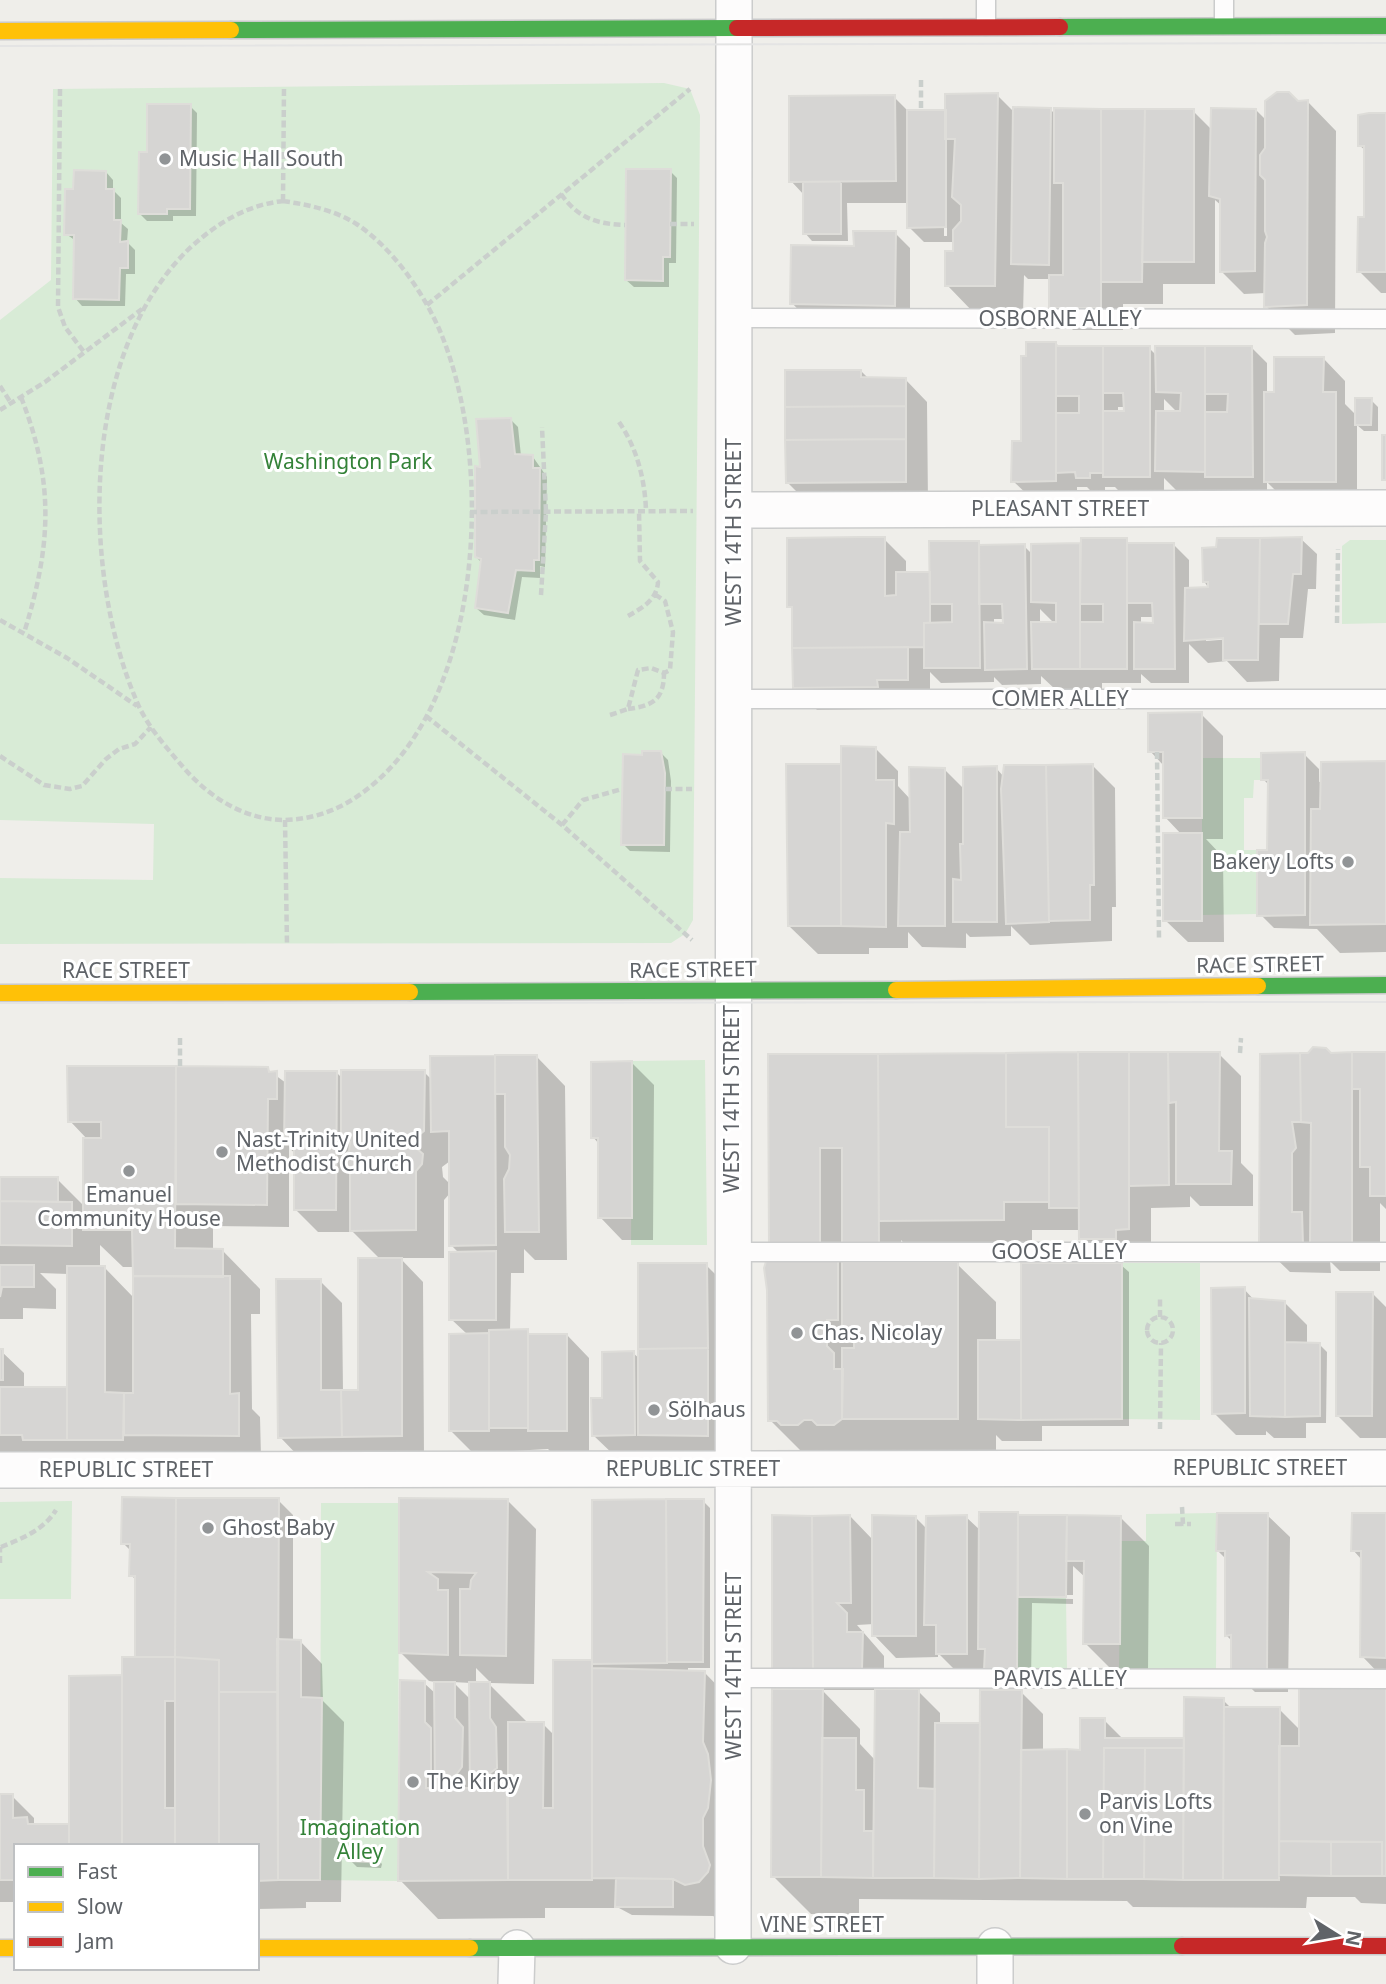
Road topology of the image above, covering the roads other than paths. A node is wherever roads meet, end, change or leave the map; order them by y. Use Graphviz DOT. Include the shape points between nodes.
graph roads {
  1 [pos="986,0"];
  2 [pos="1224,0"];
  3 [pos="735,13"];
  4 [pos="1224,25"];
  5 [pos="986,26"];
  6 [pos="1386,26"];
  7 [pos="0,30"];
  8 [pos="734,318"];
  9 [pos="1386,318"];
  10 [pos="1386,508"];
  11 [pos="734,510"];
  12 [pos="733,699"];
  13 [pos="1386,699"];
  14 [pos="1386,985"];
  15 [pos="732,991"];
  16 [pos="0,993"];
  17 [pos="733,1252"];
  18 [pos="1386,1252"];
  19 [pos="1386,1468"];
  20 [pos="0,1470"];
  21 [pos="735,1470"];
  22 [pos="734,1678"];
  23 [pos="1386,1679"];
  24 [pos="733,1946"];
  25 [pos="995,1946"];
  26 [pos="1386,1946"];
  27 [pos="259,1948"];
  28 [pos="517,1948"];
  29 [pos="516,1984"];
  30 [pos="995,1984"];
  1 -- 5 [label="lane"];
  2 -- 4 [label="lane"];
  3 -- 5 [label="street"];
  3 -- 7 [label="street"];
  3 -- 8 [label="street, WEST 14TH STREET"];
  4 -- 5 [label="street"];
  4 -- 6 [label="street"];
  8 -- 9 [label="lane, OSBORNE ALLEY"];
  8 -- 11 [label="street, WEST 14TH STREET"];
  10 -- 11 [label="street, PLEASANT STREET"];
  11 -- 12 [label="street, WEST 14TH STREET"];
  12 -- 13 [label="lane, COMER ALLEY"];
  12 -- 15 [label="street, WEST 14TH STREET"];
  14 -- 15 [label="street, RACE STREET"];
  15 -- 16 [label="street, RACE STREET"];
  15 -- 17 [label="street, WEST 14TH STREET"];
  17 -- 18 [label="lane, GOOSE ALLEY"];
  17 -- 21 [label="street, WEST 14TH STREET"];
  19 -- 21 [label="street, REPUBLIC STREET"];
  20 -- 21 [label="street, REPUBLIC STREET"];
  21 -- 22 [label="street, WEST 14TH STREET"];
  22 -- 23 [label="lane, PARVIS ALLEY"];
  22 -- 24 [label="street, WEST 14TH STREET"];
  24 -- 25 [label="street, VINE STREET"];
  24 -- 28 [label="street, VINE STREET"];
  25 -- 26 [label="street, VINE STREET"];
  25 -- 30 [label="street"];
  27 -- 28 [label="street, VINE STREET"];
  28 -- 29 [label="street"];
}
